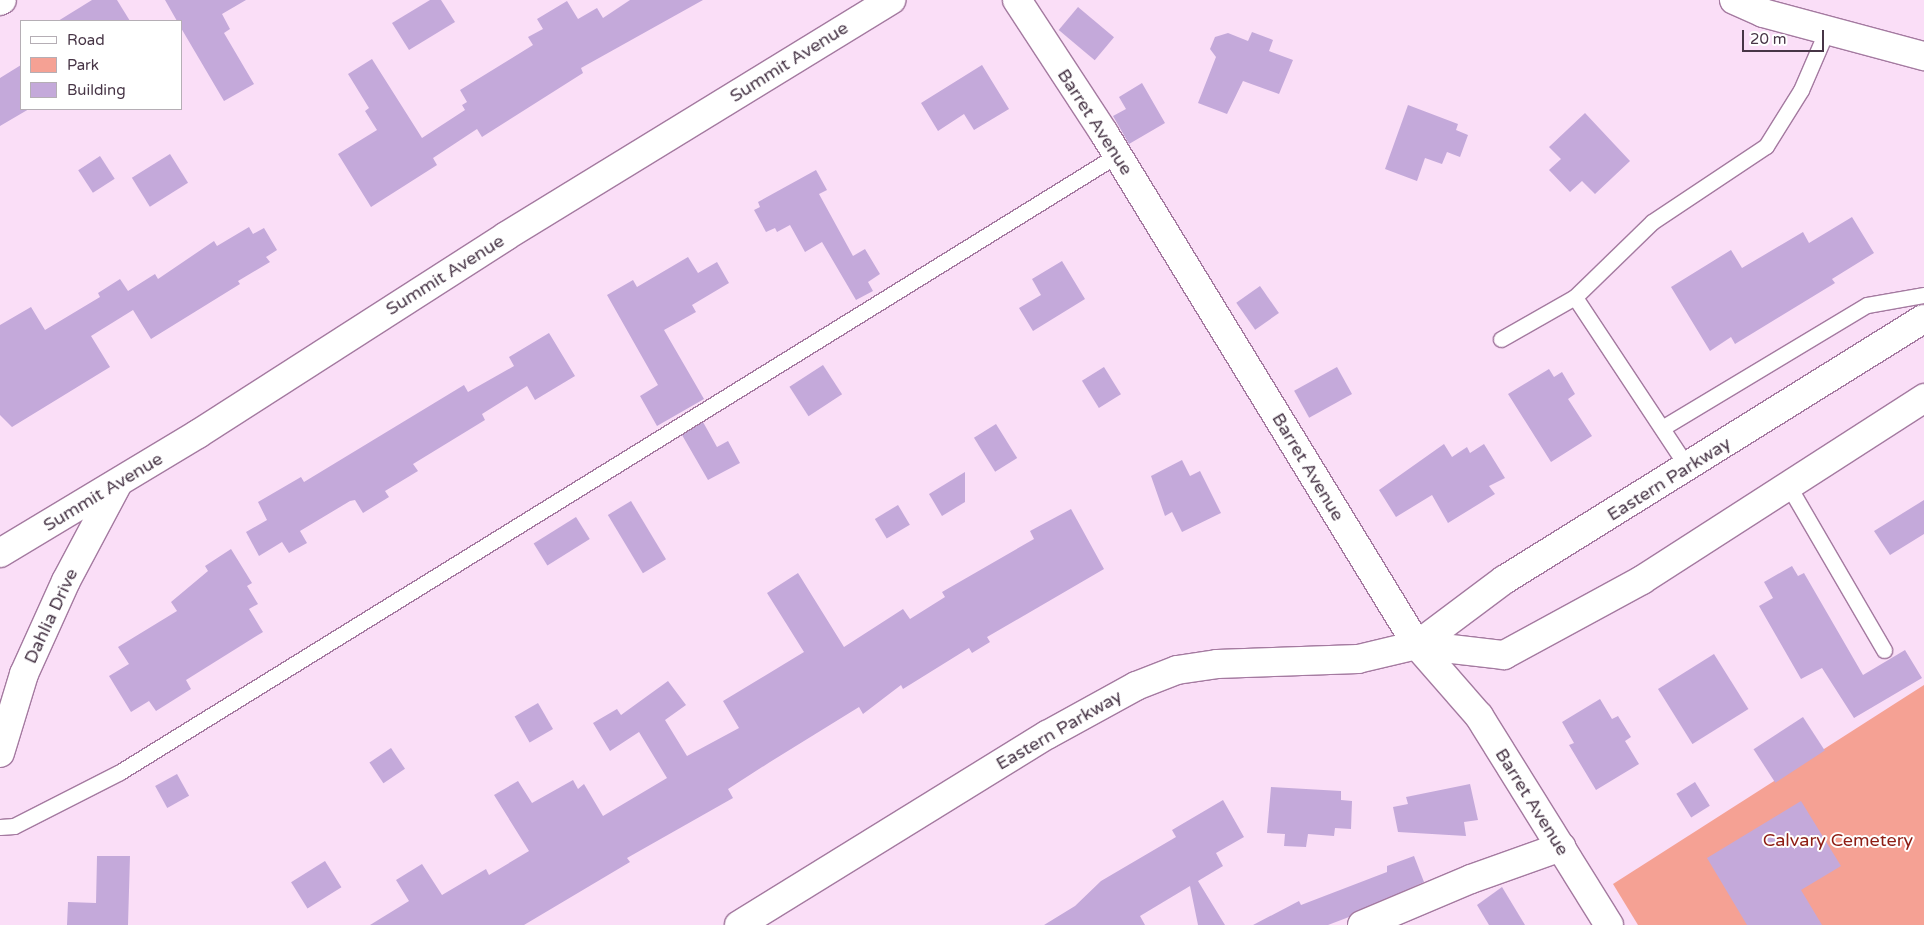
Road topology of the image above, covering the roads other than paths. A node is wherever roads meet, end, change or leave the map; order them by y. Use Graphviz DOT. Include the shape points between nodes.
graph roads {
  1 [pos="891,0"];
  2 [pos="1017,0"];
  3 [pos="1734,0"];
  4 [pos="1827,30"];
  5 [pos="1924,56"];
  6 [pos="1117,155"];
  7 [pos="1924,295"];
  8 [pos="1575,297"];
  9 [pos="1924,319"];
  10 [pos="1501,339"];
  11 [pos="1924,398"];
  12 [pos="1662,428"];
  13 [pos="1688,468"];
  14 [pos="117,485"];
  15 [pos="1788,485"];
  16 [pos="0,553"];
  17 [pos="1418,646"];
  18 [pos="1884,650"];
  19 [pos="0,753"];
  20 [pos="0,827"];
  21 [pos="1561,847"];
  22 [pos="739,925"];
  23 [pos="1362,925"];
  24 [pos="1609,925"];
  1 -- 14 [label="street, Summit Avenue" via="506,236"];
  2 -- 6 [label="street, Barret Avenue"];
  3 -- 4 [label="street" via="1763,13"];
  4 -- 5 [label="street"];
  4 -- 8 [label="lane" via="1802,90 1766,146 1652,222"];
  6 -- 17 [label="street, Barret Avenue"];
  6 -- 20 [label="lane" via="120,772 14,826"];
  7 -- 12 [label="lane" via="1867,306"];
  8 -- 10 [label="lane"];
  8 -- 12 [label="lane"];
  9 -- 13 [label="street, Eastern Parkway"];
  11 -- 15 [label="street, Eastern Parkway"];
  12 -- 13 [label="lane"];
  13 -- 17 [label="street, Eastern Parkway" via="1498,584"];
  14 -- 16 [label="street, Summit Avenue"];
  14 -- 19 [label="street, Dahlia Drive" via="66,581 24,674"];
  15 -- 17 [label="street, Eastern Parkway" via="1642,580 1504,655"];
  15 -- 18 [label="lane"];
  17 -- 21 [label="street, Barret Avenue" via="1479,716"];
  17 -- 22 [label="street, Eastern Parkway" via="1358,659 1216,664 1177,670 1136,686 1047,735"];
  21 -- 23 [label="street" via="1471,879"];
  21 -- 24 [label="street, Barret Avenue"];
}
